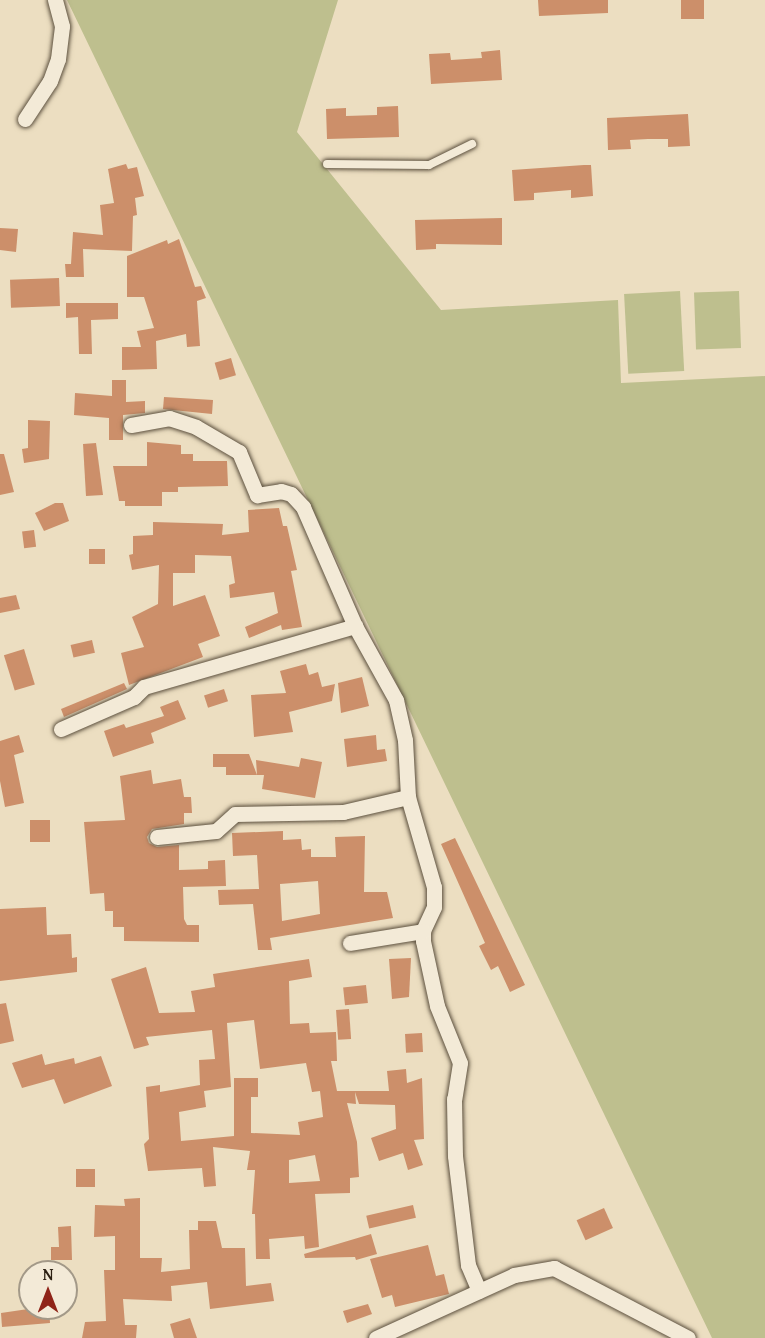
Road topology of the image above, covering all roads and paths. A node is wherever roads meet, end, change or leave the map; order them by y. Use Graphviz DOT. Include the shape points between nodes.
graph roads {
  1 [pos="55,0"];
  2 [pos="25,119"];
  3 [pos="472,144"];
  4 [pos="327,164"];
  5 [pos="131,425"];
  6 [pos="355,626"];
  7 [pos="62,729"];
  8 [pos="408,797"];
  9 [pos="157,837"];
  10 [pos="423,931"];
  11 [pos="350,943"];
  12 [pos="479,1291"];
  13 [pos="376,1338"];
  14 [pos="688,1338"];
  1 -- 2 [label="street" via="62,26 58,58 50,81"];
  3 -- 4 [label="lane" via="429,165"];
  5 -- 6 [label="street" via="169,418 196,428 238,452 257,495 281,491 291,494 303,507"];
  6 -- 7 [label="street" via="144,687 135,697"];
  6 -- 8 [label="street" via="396,700 405,740"];
  8 -- 9 [label="street" via="343,812 235,814 216,831"];
  8 -- 10 [label="street" via="434,887 434,907"];
  10 -- 11 [label="street"];
  10 -- 12 [label="street" via="437,1006 460,1063 454,1099 455,1156 468,1265"];
  12 -- 13 [label="street"];
  12 -- 14 [label="street" via="514,1275 554,1268"];
}
